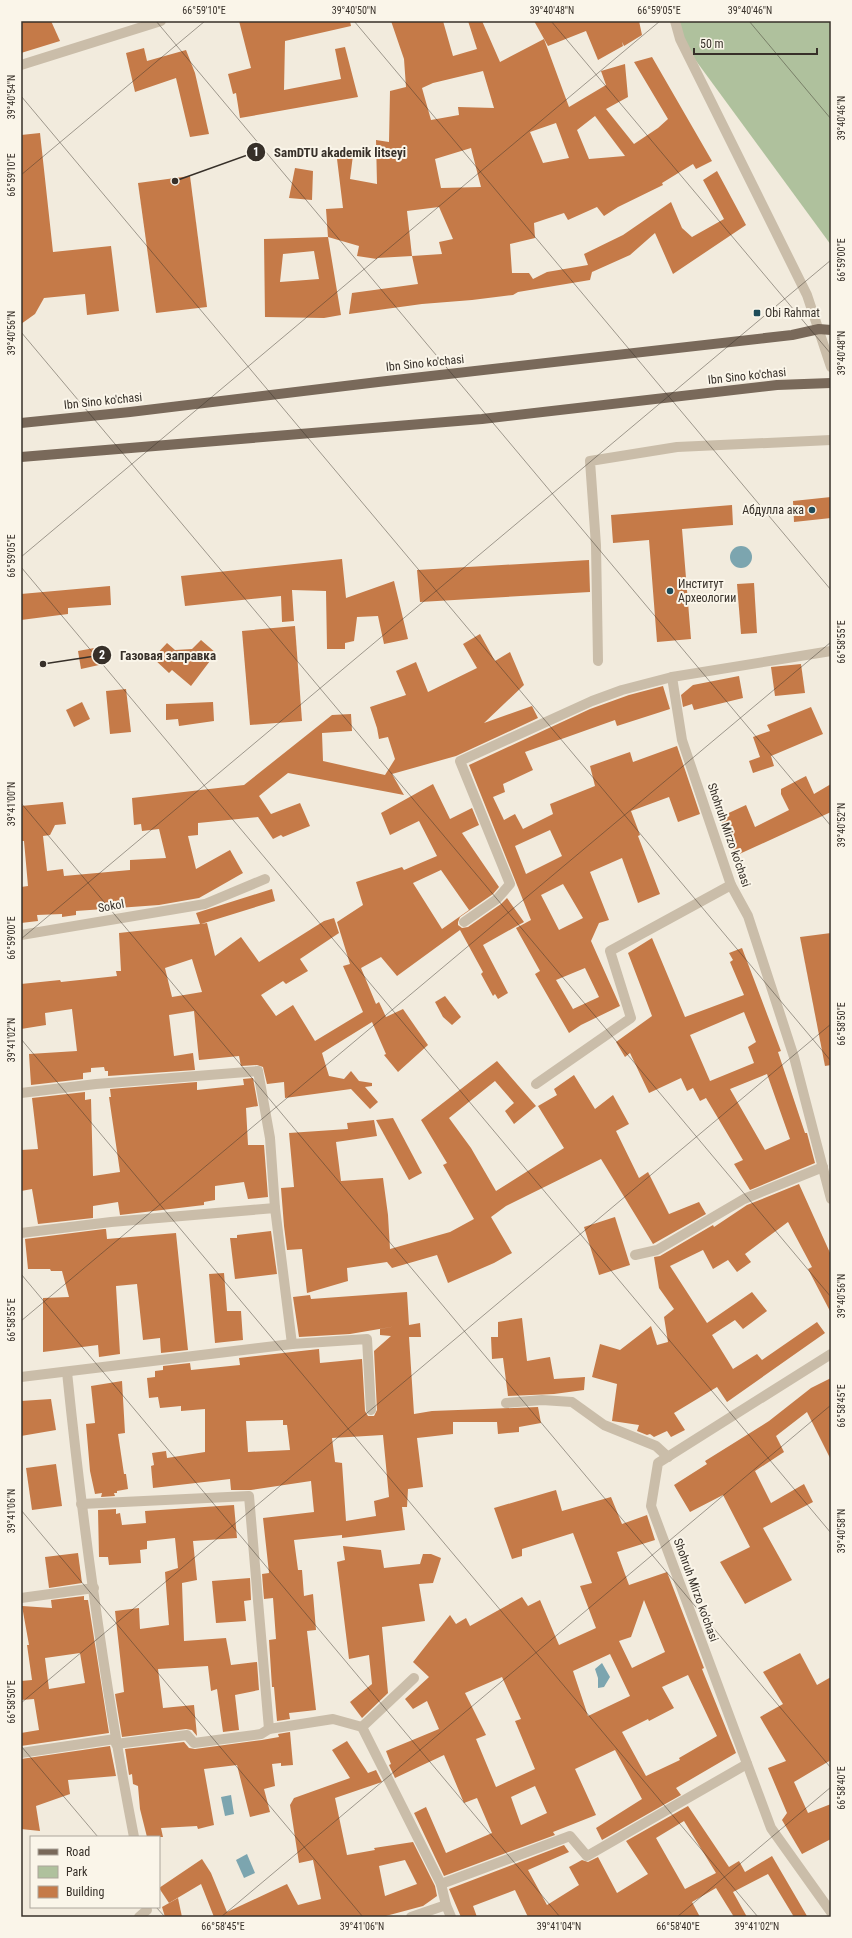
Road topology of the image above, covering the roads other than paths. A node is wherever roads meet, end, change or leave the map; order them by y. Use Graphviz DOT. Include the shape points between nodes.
graph roads {
  1 [pos="161,21"];
  2 [pos="675,21"];
  3 [pos="21,65"];
  4 [pos="819,330"];
  5 [pos="831,330"];
  6 [pos="831,366"];
  7 [pos="831,383"];
  8 [pos="21,423"];
  9 [pos="831,440"];
  10 [pos="21,457"];
  11 [pos="831,651"];
  12 [pos="598,661"];
  13 [pos="672,677"];
  14 [pos="264,879"];
  15 [pos="731,885"];
  16 [pos="464,922"];
  17 [pos="21,935"];
  18 [pos="536,1084"];
  19 [pos="21,1093"];
  20 [pos="823,1167"];
  21 [pos="831,1199"];
  22 [pos="275,1208"];
  23 [pos="21,1233"];
  24 [pos="635,1255"];
  25 [pos="292,1344"];
  26 [pos="831,1354"];
  27 [pos="67,1372"];
  28 [pos="21,1377"];
  29 [pos="506,1403"];
  30 [pos="371,1410"];
  31 [pos="668,1457"];
  32 [pos="81,1504"];
  33 [pos="94,1588"];
  34 [pos="21,1598"];
  35 [pos="414,1678"];
  36 [pos="362,1727"];
  37 [pos="269,1729"];
  38 [pos="115,1742"];
  39 [pos="21,1753"];
  40 [pos="747,1764"];
  41 [pos="134,1836"];
  42 [pos="441,1884"];
  43 [pos="446,1906"];
  44 [pos="148,1911"];
  45 [pos="831,1912"];
  46 [pos="139,1917"];
  47 [pos="411,1917"];
  48 [pos="451,1917"];
  1 -- 3 [label="street"];
  2 -- 4 [label="street" via="680,39 807,295"];
  4 -- 5 [label="main road, Ibn Sino ko'chasi"];
  4 -- 6 [label="street"];
  4 -- 8 [label="main road, Ibn Sino ko'chasi"];
  7 -- 10 [label="main road, Ibn Sino ko'chasi" via="777,385 482,419"];
  9 -- 12 [label="street" via="677,447 590,461 596,545"];
  11 -- 13 [label="street"];
  13 -- 15 [label="street, Shohruh Mirzo ko'chasi" via="682,740"];
  13 -- 16 [label="street" via="592,701 460,761 510,884 497,899"];
  14 -- 17 [label="street, Sokol" via="205,904"];
  15 -- 18 [label="street" via="610,951 632,1018"];
  15 -- 20 [label="street, Shohruh Mirzo ko'chasi" via="748,916 794,1057"];
  19 -- 22 [label="street" via="96,1084 258,1071 270,1138"];
  20 -- 21 [label="street, Shohruh Mirzo ko'chasi"];
  20 -- 24 [label="street" via="744,1199 657,1250"];
  22 -- 23 [label="street" via="111,1222"];
  22 -- 25 [label="street"];
  25 -- 27 [label="street"];
  25 -- 30 [label="street" via="367,1339"];
  26 -- 31 [label="street, Shohruh Mirzo ko'chasi"];
  27 -- 28 [label="street"];
  27 -- 32 [label="street"];
  29 -- 31 [label="street" via="542,1400 572,1402 604,1425 656,1446"];
  31 -- 40 [label="street, Shohruh Mirzo ko'chasi" via="658,1463 651,1506"];
  32 -- 33 [label="street"];
  32 -- 37 [label="street" via="248,1496"];
  33 -- 34 [label="street"];
  33 -- 38 [label="street"];
  35 -- 36 [label="street"];
  36 -- 37 [label="street" via="333,1720"];
  36 -- 42 [label="street"];
  37 -- 38 [label="street" via="261,1734 194,1743 187,1735"];
  38 -- 39 [label="street"];
  38 -- 41 [label="street"];
  40 -- 42 [label="street" via="587,1856 570,1836"];
  40 -- 45 [label="street, Shohruh Mirzo ko'chasi" via="771,1828"];
  42 -- 43 [label="street"];
  43 -- 47 [label="street"];
  43 -- 48 [label="street"];
  44 -- 46 [label="street"];
}
